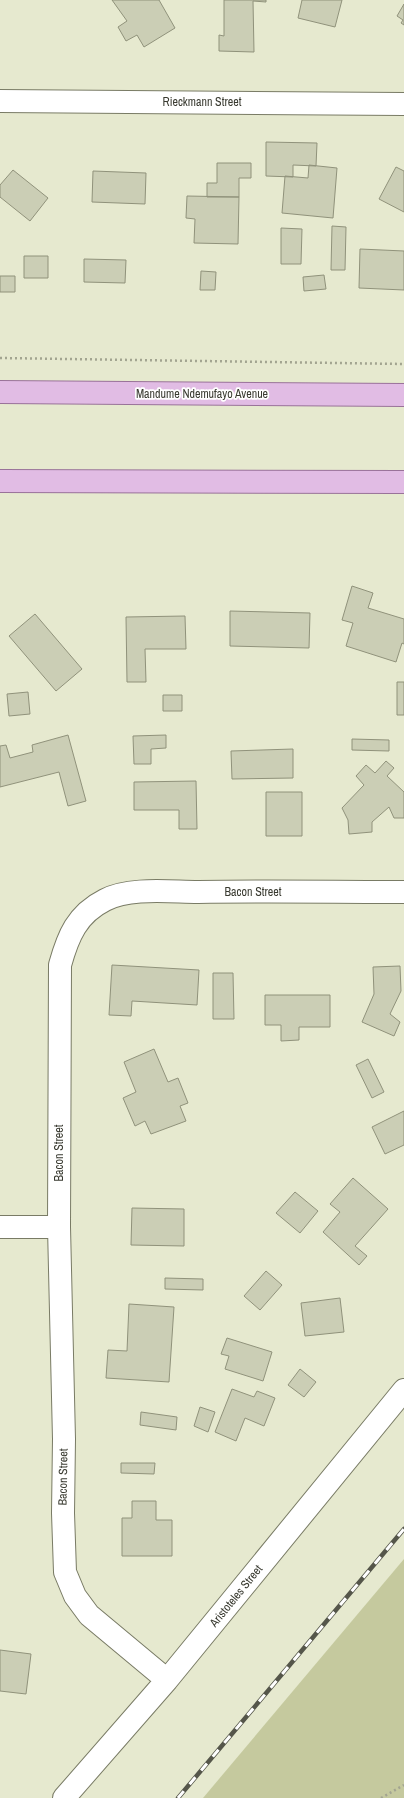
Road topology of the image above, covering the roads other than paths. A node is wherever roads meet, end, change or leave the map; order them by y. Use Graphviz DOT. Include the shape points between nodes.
graph roads {
  1 [pos="0,101"];
  2 [pos="404,104"];
  3 [pos="0,392"];
  4 [pos="404,395"];
  5 [pos="0,481"];
  6 [pos="404,482"];
  7 [pos="404,892"];
  8 [pos="0,1227"];
  9 [pos="59,1227"];
  10 [pos="404,1390"];
  11 [pos="167,1680"];
  12 [pos="64,1798"];
  1 -- 2 [label="street, Rieckmann Street"];
  3 -- 4 [label="main road, Mandume Ndemufayo Avenue"];
  5 -- 6 [label="main road"];
  7 -- 9 [label="street, Bacon Street" via="139,892 105,900 76,923 66,943 60,965"];
  8 -- 9 [label="street"];
  9 -- 11 [label="street, Bacon Street" via="65,1572 75,1596 89,1615"];
  10 -- 11 [label="street, Aristoteles Street"];
  11 -- 12 [label="street, Aristoteles Street"];
}
